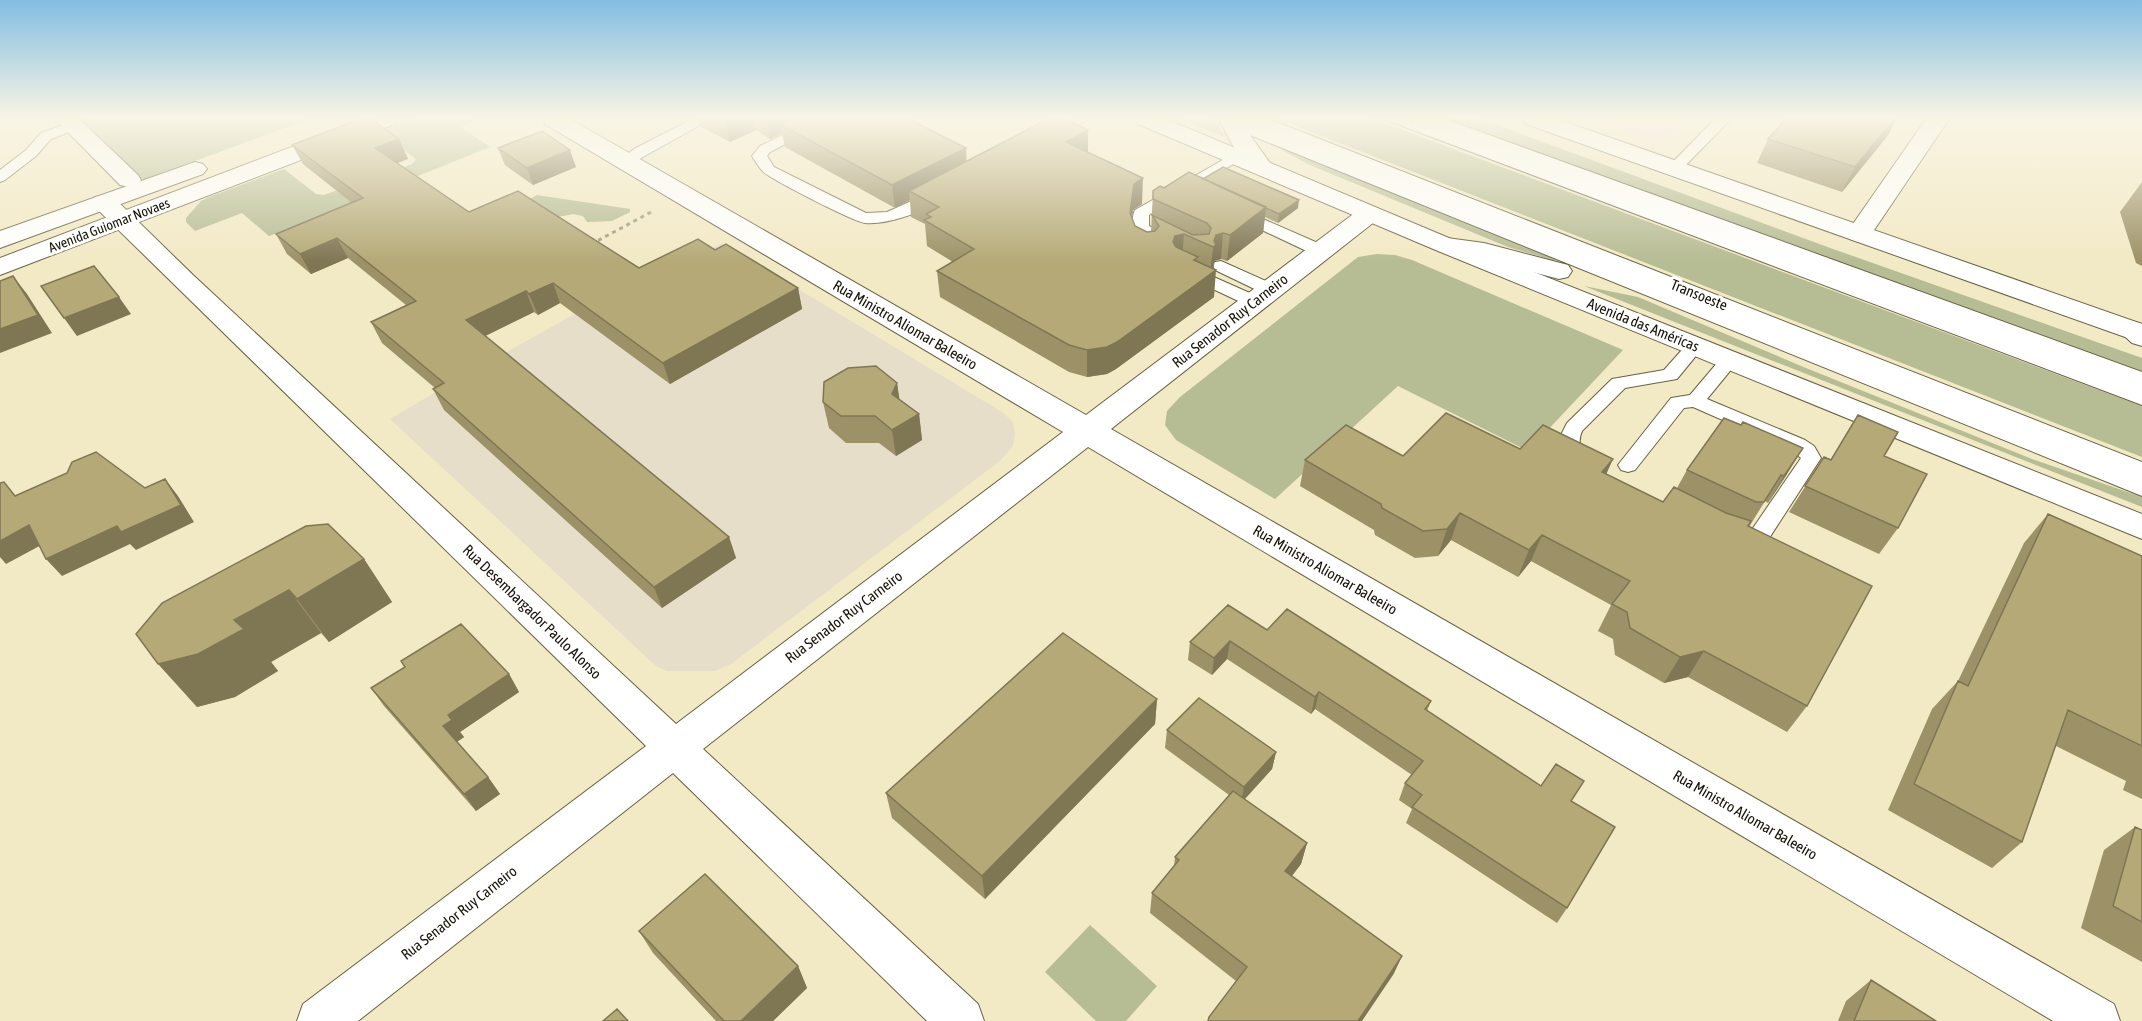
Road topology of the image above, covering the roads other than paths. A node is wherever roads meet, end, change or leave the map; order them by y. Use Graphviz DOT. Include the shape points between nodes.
graph roads {
  1 [pos="13,167"];
  2 [pos="115,167"];
  3 [pos="219,167"];
  4 [pos="245,167"];
  5 [pos="633,167"];
  6 [pos="766,167"];
  7 [pos="1219,167"];
  8 [pos="1261,167"];
  9 [pos="1346,167"];
  10 [pos="1375,167"];
  11 [pos="1519,167"];
  12 [pos="1553,167"];
  13 [pos="1667,167"];
  14 [pos="1676,167"];
  15 [pos="1905,167"];
  16 [pos="1674,169"];
  17 [pos="0,177"];
  18 [pos="129,180"];
  19 [pos="1183,188"];
  20 [pos="945,190"];
  21 [pos="1204,198"];
  22 [pos="1226,207"];
  23 [pos="113,211"];
  24 [pos="1369,214"];
  25 [pos="1140,228"];
  26 [pos="1859,234"];
  27 [pos="0,240"];
  28 [pos="1447,246"];
  29 [pos="1141,247"];
  30 [pos="1188,250"];
  31 [pos="1321,251"];
  32 [pos="1221,266"];
  33 [pos="0,267"];
  34 [pos="1180,267"];
  35 [pos="1263,296"];
  36 [pos="1679,300"];
  37 [pos="2139,334"];
  38 [pos="1695,346"];
  39 [pos="1730,360"];
  40 [pos="1670,375"];
  41 [pos="2142,383"];
  42 [pos="2142,399"];
  43 [pos="1687,402"];
  44 [pos="1087,431"];
  45 [pos="2142,470"];
  46 [pos="1597,471"];
  47 [pos="1624,477"];
  48 [pos="2142,485"];
  49 [pos="2142,527"];
  50 [pos="1720,532"];
  51 [pos="674,747"];
  52 [pos="320,1021"];
  53 [pos="961,1021"];
  54 [pos="2097,1021"];
  1 -- 17 [label="lane"];
  2 -- 18 [label="main road"];
  3 -- 23 [label="main road, Avenida Guiomar Novaes"];
  4 -- 23 [label="main road, Avenida Guiomar Novaes"];
  5 -- 44 [label="main road, Rua Ministro Aliomar Baleeiro"];
  6 -- 20 [label="lane" via="863,218 875,220 892,217"];
  7 -- 19 [label="lane"];
  8 -- 24 [label="main road, Avenida das Américas"];
  9 -- 36 [label="main road"];
  10 -- 45 [label="lane, Transoeste"];
  11 -- 42 [label="lane"];
  12 -- 41 [label="main road"];
  13 -- 16 [label="main road"];
  14 -- 16 [label="lane"];
  15 -- 26 [label="main road"];
  16 -- 26 [label="main road"];
  19 -- 21 [label="lane"];
  19 -- 25 [label="lane" via="1141,213"];
  22 -- 31 [label="lane"];
  23 -- 27 [label="main road, Avenida Guiomar Novaes"];
  23 -- 33 [label="main road, Avenida Guiomar Novaes"];
  23 -- 51 [label="main road, Rua Desembargador Paulo Alonso"];
  24 -- 28 [label="main road, Avenida das Américas"];
  24 -- 31 [label="main road, Rua Senador Ruy Carneiro"];
  25 -- 29 [label="lane"];
  25 -- 30 [label="lane"];
  26 -- 37 [label="main road"];
  28 -- 36 [label="main road" via="1484,251"];
  28 -- 38 [label="main road, Avenida das Américas"];
  31 -- 35 [label="main road, Rua Senador Ruy Carneiro"];
  32 -- 35 [label="lane"];
  34 -- 35 [label="lane"];
  35 -- 44 [label="main road, Rua Senador Ruy Carneiro"];
  36 -- 48 [label="main road"];
  38 -- 39 [label="main road, Avenida das Américas"];
  38 -- 40 [label="lane"];
  39 -- 43 [label="lane"];
  39 -- 49 [label="main road, Avenida das Américas"];
  40 -- 43 [label="lane"];
  40 -- 46 [label="lane" via="1620,383 1574,428 1569,439 1572,452"];
  43 -- 47 [label="lane"];
  43 -- 50 [label="lane" via="1798,445 1810,458 1758,537 1739,539"];
  44 -- 51 [label="main road, Rua Senador Ruy Carneiro"];
  44 -- 54 [label="main road, Rua Ministro Aliomar Baleeiro"];
  51 -- 52 [label="main road, Rua Senador Ruy Carneiro"];
  51 -- 53 [label="main road, Rua Desembargador Paulo Alonso"];
}
